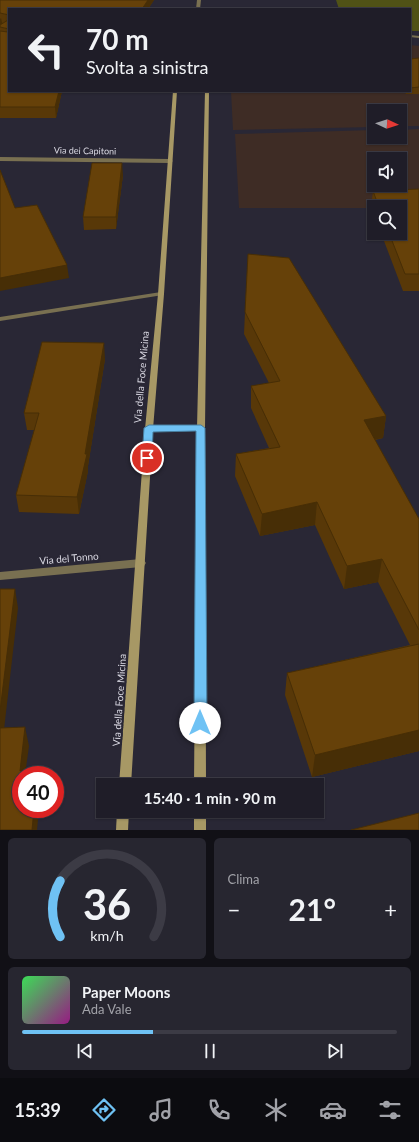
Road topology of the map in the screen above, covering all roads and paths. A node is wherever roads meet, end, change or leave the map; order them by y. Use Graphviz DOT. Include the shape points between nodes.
graph roads {
  1 [pos="175,92"];
  2 [pos="207,92"];
  3 [pos="0,159"];
  4 [pos="170,161"];
  5 [pos="161,294"];
  6 [pos="0,319"];
  7 [pos="149,428"];
  8 [pos="201,428"];
  9 [pos="140,562"];
  10 [pos="0,576"];
  11 [pos="125,778"];
  12 [pos="200,778"];
  13 [pos="123,818"];
  14 [pos="200,818"];
  15 [pos="122,830"];
  16 [pos="200,830"];
  1 -- 4 [label="street, Via della Foce Micina"];
  2 -- 8 [label="street"];
  3 -- 4 [label="street, Via dei Capitoni"];
  4 -- 5 [label="street, Via della Foce Micina"];
  5 -- 6 [label="street"];
  5 -- 7 [label="street, Via della Foce Micina"];
  7 -- 8 [label="street"];
  7 -- 9 [label="street, Via della Foce Micina"];
  8 -- 12 [label="street"];
  9 -- 10 [label="street, Via del Tonno"];
  9 -- 11 [label="street, Via della Foce Micina"];
  13 -- 15 [label="street"];
  14 -- 16 [label="street"];
}
